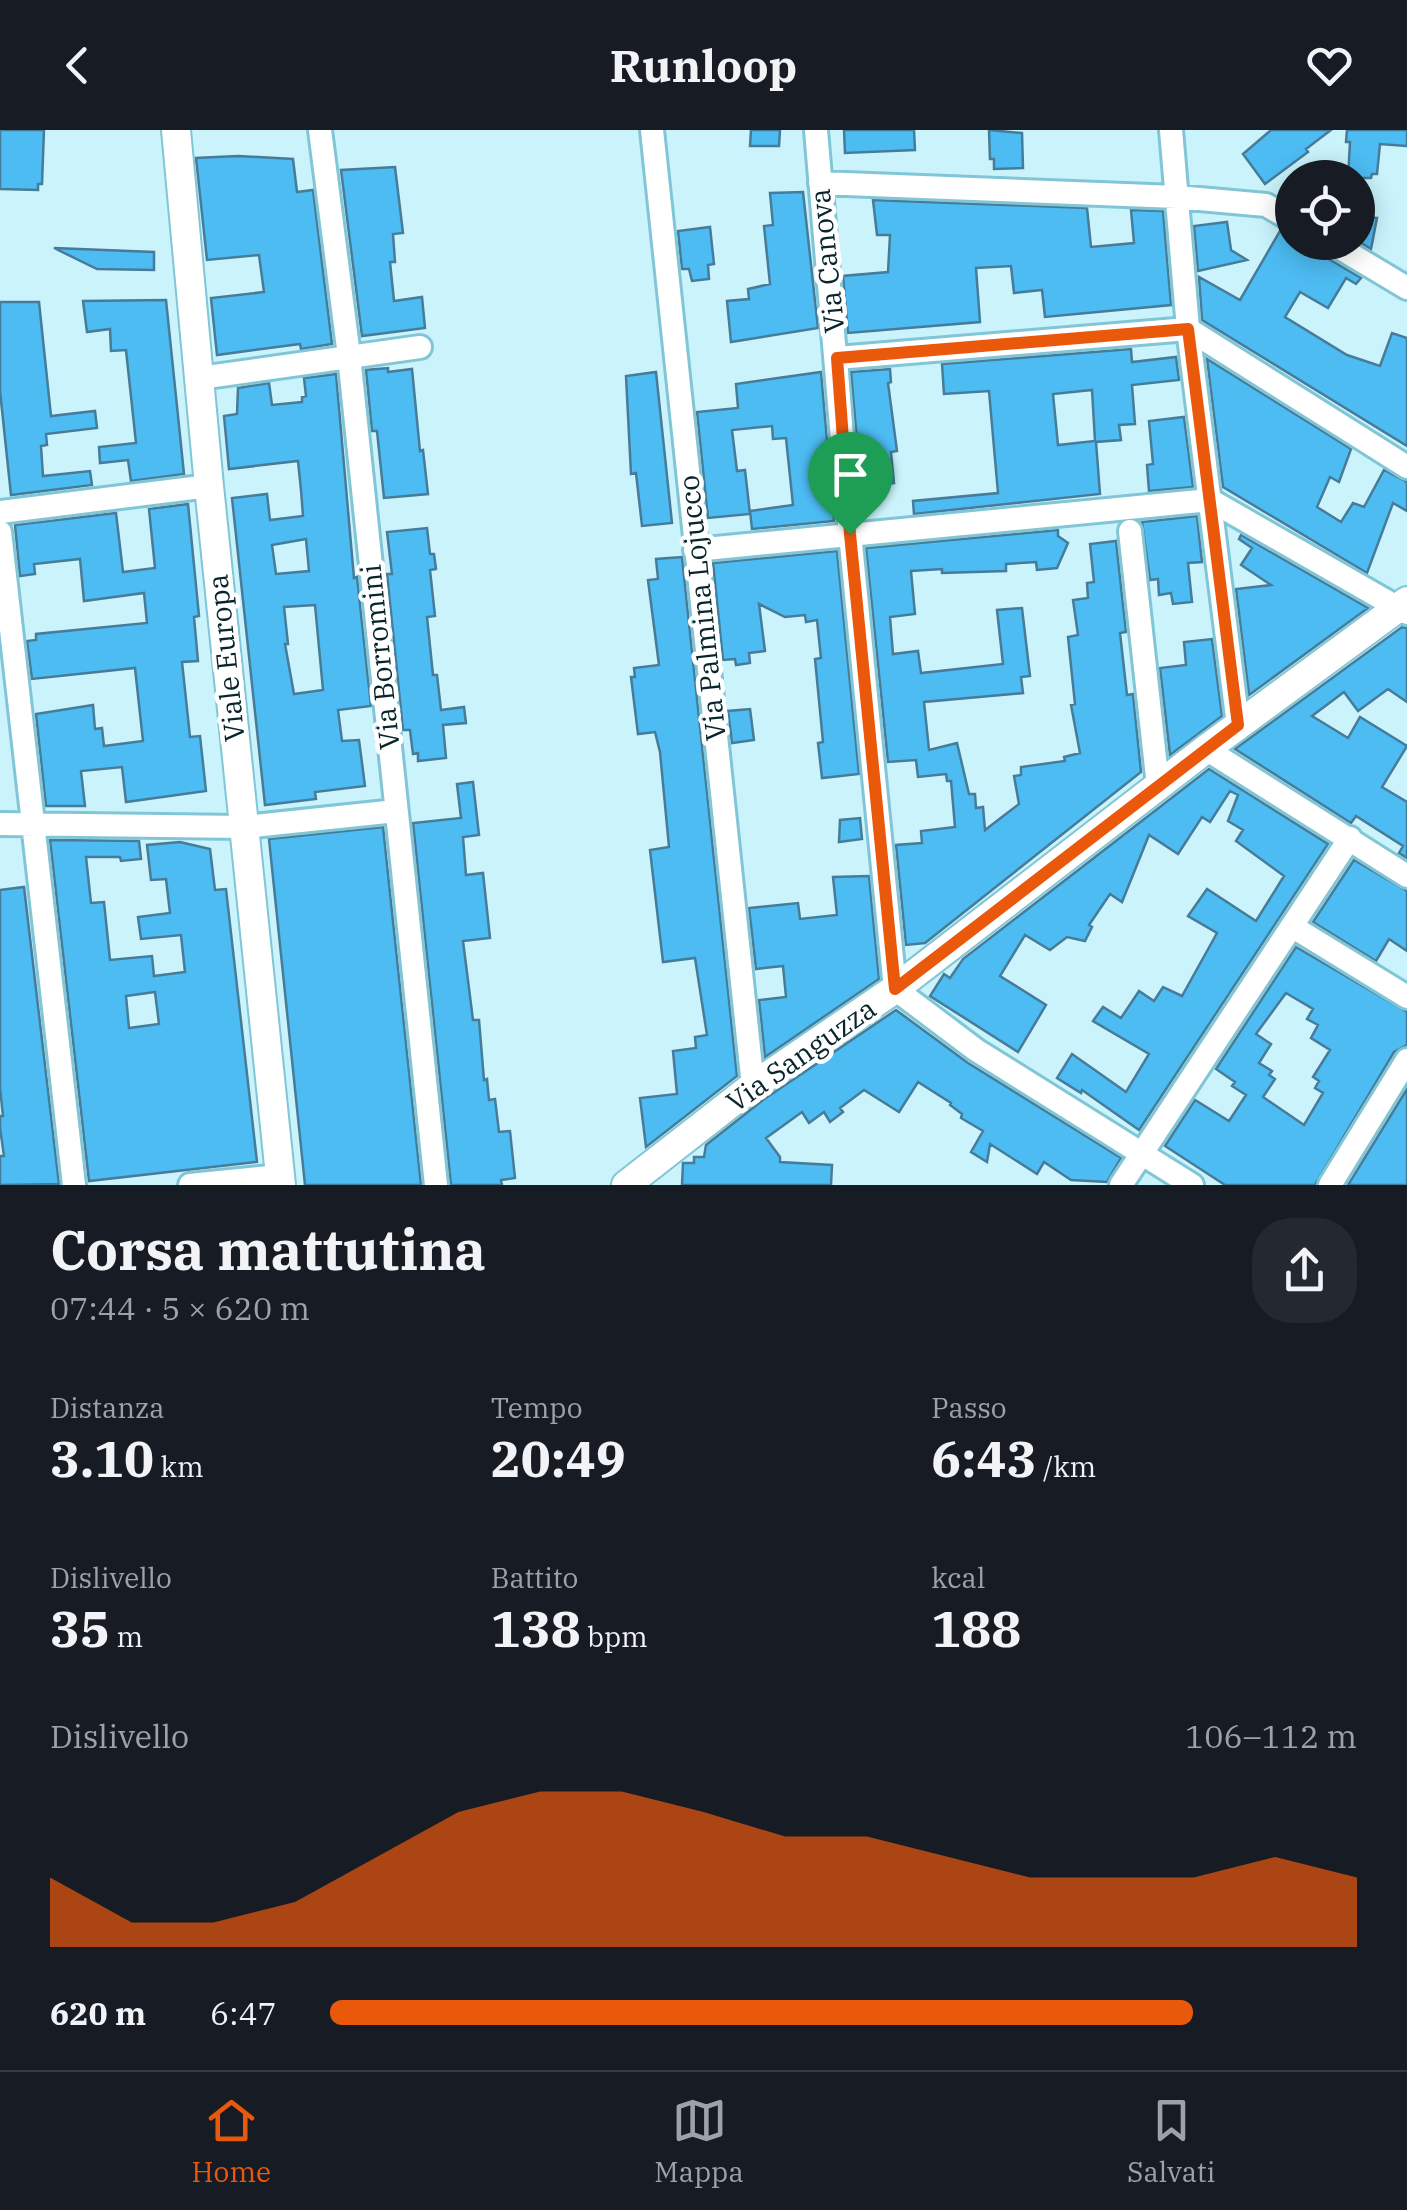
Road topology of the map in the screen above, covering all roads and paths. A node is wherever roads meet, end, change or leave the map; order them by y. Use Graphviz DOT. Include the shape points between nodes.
graph roads {
  1 [pos="176,130"];
  2 [pos="320,130"];
  3 [pos="652,130"];
  4 [pos="816,130"];
  5 [pos="1171,130"];
  6 [pos="820,183"];
  7 [pos="1177,198"];
  8 [pos="1275,210"];
  9 [pos="1360,260"];
  10 [pos="1407,288"];
  11 [pos="1188,329"];
  12 [pos="420,347"];
  13 [pos="349,356"];
  14 [pos="837,358"];
  15 [pos="200,378"];
  16 [pos="1407,468"];
  17 [pos="209,486"];
  18 [pos="1210,500"];
  19 [pos="0,512"];
  20 [pos="1130,531"];
  21 [pos="0,532"];
  22 [pos="850,534"];
  23 [pos="695,550"];
  24 [pos="1404,607"];
  25 [pos="1238,725"];
  26 [pos="1206,748"];
  27 [pos="1158,786"];
  28 [pos="396,810"];
  29 [pos="0,824"];
  30 [pos="33,824"];
  31 [pos="244,827"];
  32 [pos="1350,838"];
  33 [pos="1407,876"];
  34 [pos="1293,927"];
  35 [pos="895,989"];
  36 [pos="1407,997"];
  37 [pos="1407,1060"];
  38 [pos="753,1086"];
  39 [pos="1142,1153"];
  40 [pos="280,1180"];
  41 [pos="74,1185"];
  42 [pos="190,1185"];
  43 [pos="436,1185"];
  44 [pos="626,1185"];
  45 [pos="1122,1185"];
  46 [pos="1192,1185"];
  47 [pos="1330,1185"];
  1 -- 15 [label="street, Viale Europa"];
  2 -- 13 [label="street, Via Borromini"];
  3 -- 23 [label="street, Via Palmina Lojucco"];
  4 -- 6 [label="street, Via Canova"];
  5 -- 7 [label="street"];
  6 -- 7 [label="street"];
  6 -- 14 [label="street, Via Canova"];
  7 -- 8 [label="street"];
  7 -- 11 [label="street"];
  9 -- 10 [label="street"];
  11 -- 14 [label="street"];
  11 -- 16 [label="street"];
  11 -- 18 [label="street"];
  12 -- 13 [label="street"];
  13 -- 15 [label="street"];
  13 -- 28 [label="street, Via Borromini"];
  14 -- 22 [label="street, Via Canova"];
  15 -- 17 [label="street, Viale Europa"];
  17 -- 19 [label="street"];
  17 -- 31 [label="street, Viale Europa"];
  18 -- 22 [label="street"];
  18 -- 24 [label="street"];
  18 -- 25 [label="street"];
  20 -- 27 [label="street"];
  21 -- 30 [label="street"];
  22 -- 23 [label="street"];
  22 -- 35 [label="street, Via Canova"];
  23 -- 38 [label="street, Via Palmina Lojucco"];
  24 -- 25 [label="street, Via Sanguzza"];
  25 -- 26 [label="street, Via Sanguzza"];
  26 -- 27 [label="street, Via Sanguzza"];
  26 -- 32 [label="street"];
  27 -- 35 [label="street, Via Sanguzza"];
  28 -- 31 [label="street"];
  28 -- 43 [label="street, Via Borromini"];
  29 -- 30 [label="street"];
  30 -- 31 [label="street"];
  30 -- 41 [label="street"];
  31 -- 40 [label="street, Viale Europa"];
  32 -- 33 [label="street"];
  32 -- 34 [label="street"];
  34 -- 36 [label="street"];
  34 -- 39 [label="street"];
  35 -- 38 [label="street, Via Sanguzza"];
  35 -- 39 [label="street" via="976,1050"];
  37 -- 47 [label="street"];
  38 -- 44 [label="street, Via Sanguzza"];
  39 -- 45 [label="street"];
  39 -- 46 [label="street"];
  40 -- 42 [label="street"];
}
